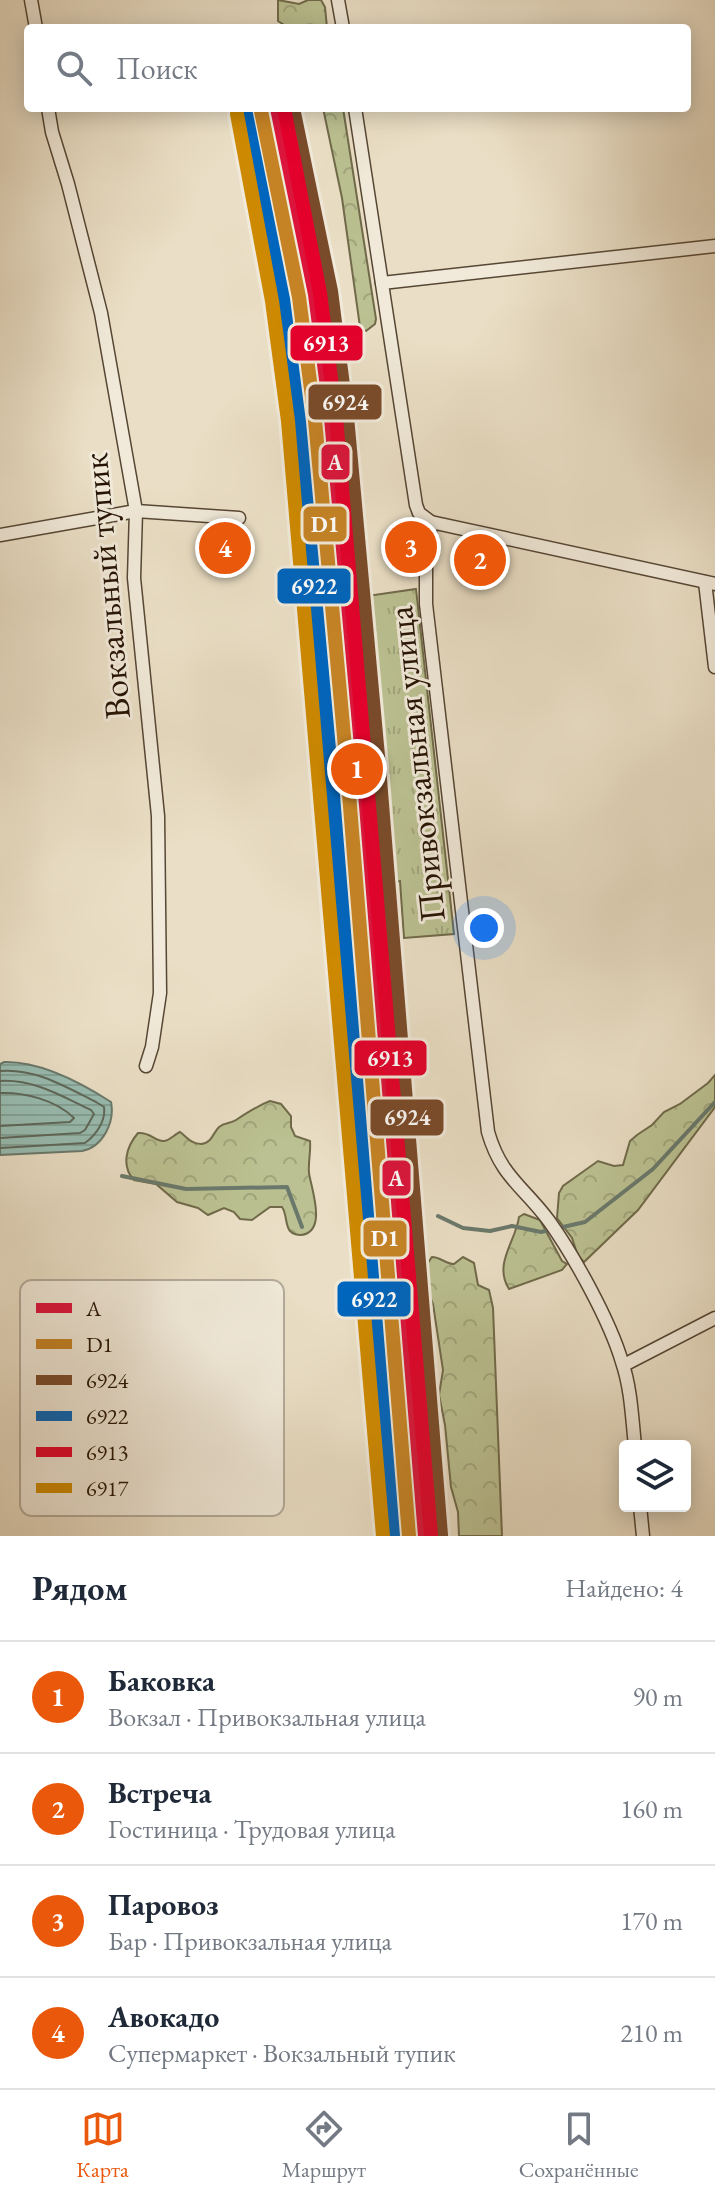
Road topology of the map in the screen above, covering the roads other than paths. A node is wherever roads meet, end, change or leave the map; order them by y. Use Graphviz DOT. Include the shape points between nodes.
graph roads {
  1 [pos="31,0"];
  2 [pos="338,0"];
  3 [pos="35,24"];
  4 [pos="342,24"];
  5 [pos="49,112"];
  6 [pos="356,112"];
  7 [pos="715,246"];
  8 [pos="382,283"];
  9 [pos="136,511"];
  10 [pos="239,518"];
  11 [pos="431,522"];
  12 [pos="0,535"];
  13 [pos="710,583"];
  14 [pos="715,667"];
  15 [pos="146,1066"];
  16 [pos="715,1318"];
  17 [pos="624,1365"];
  18 [pos="634,1440"];
  19 [pos="641,1512"];
  20 [pos="643,1536"];
  1 -- 3 [label="street"];
  2 -- 4 [label="street"];
  5 -- 9 [label="street, Вокзальный тупик" via="101,313"];
  6 -- 8 [label="street"];
  7 -- 8 [label="street"];
  8 -- 11 [label="street" via="416,505"];
  9 -- 10 [label="street"];
  9 -- 12 [label="street"];
  9 -- 15 [label="street, Вокзальный тупик" via="134,578 158,846 160,993"];
  11 -- 13 [label="street"];
  11 -- 17 [label="street, Привокзальная улица" via="426,604 483,1102 493,1149 510,1179 550,1223"];
  13 -- 14 [label="street"];
  16 -- 17 [label="street"];
  17 -- 18 [label="street, Привокзальная улица"];
  19 -- 20 [label="street"];
}
